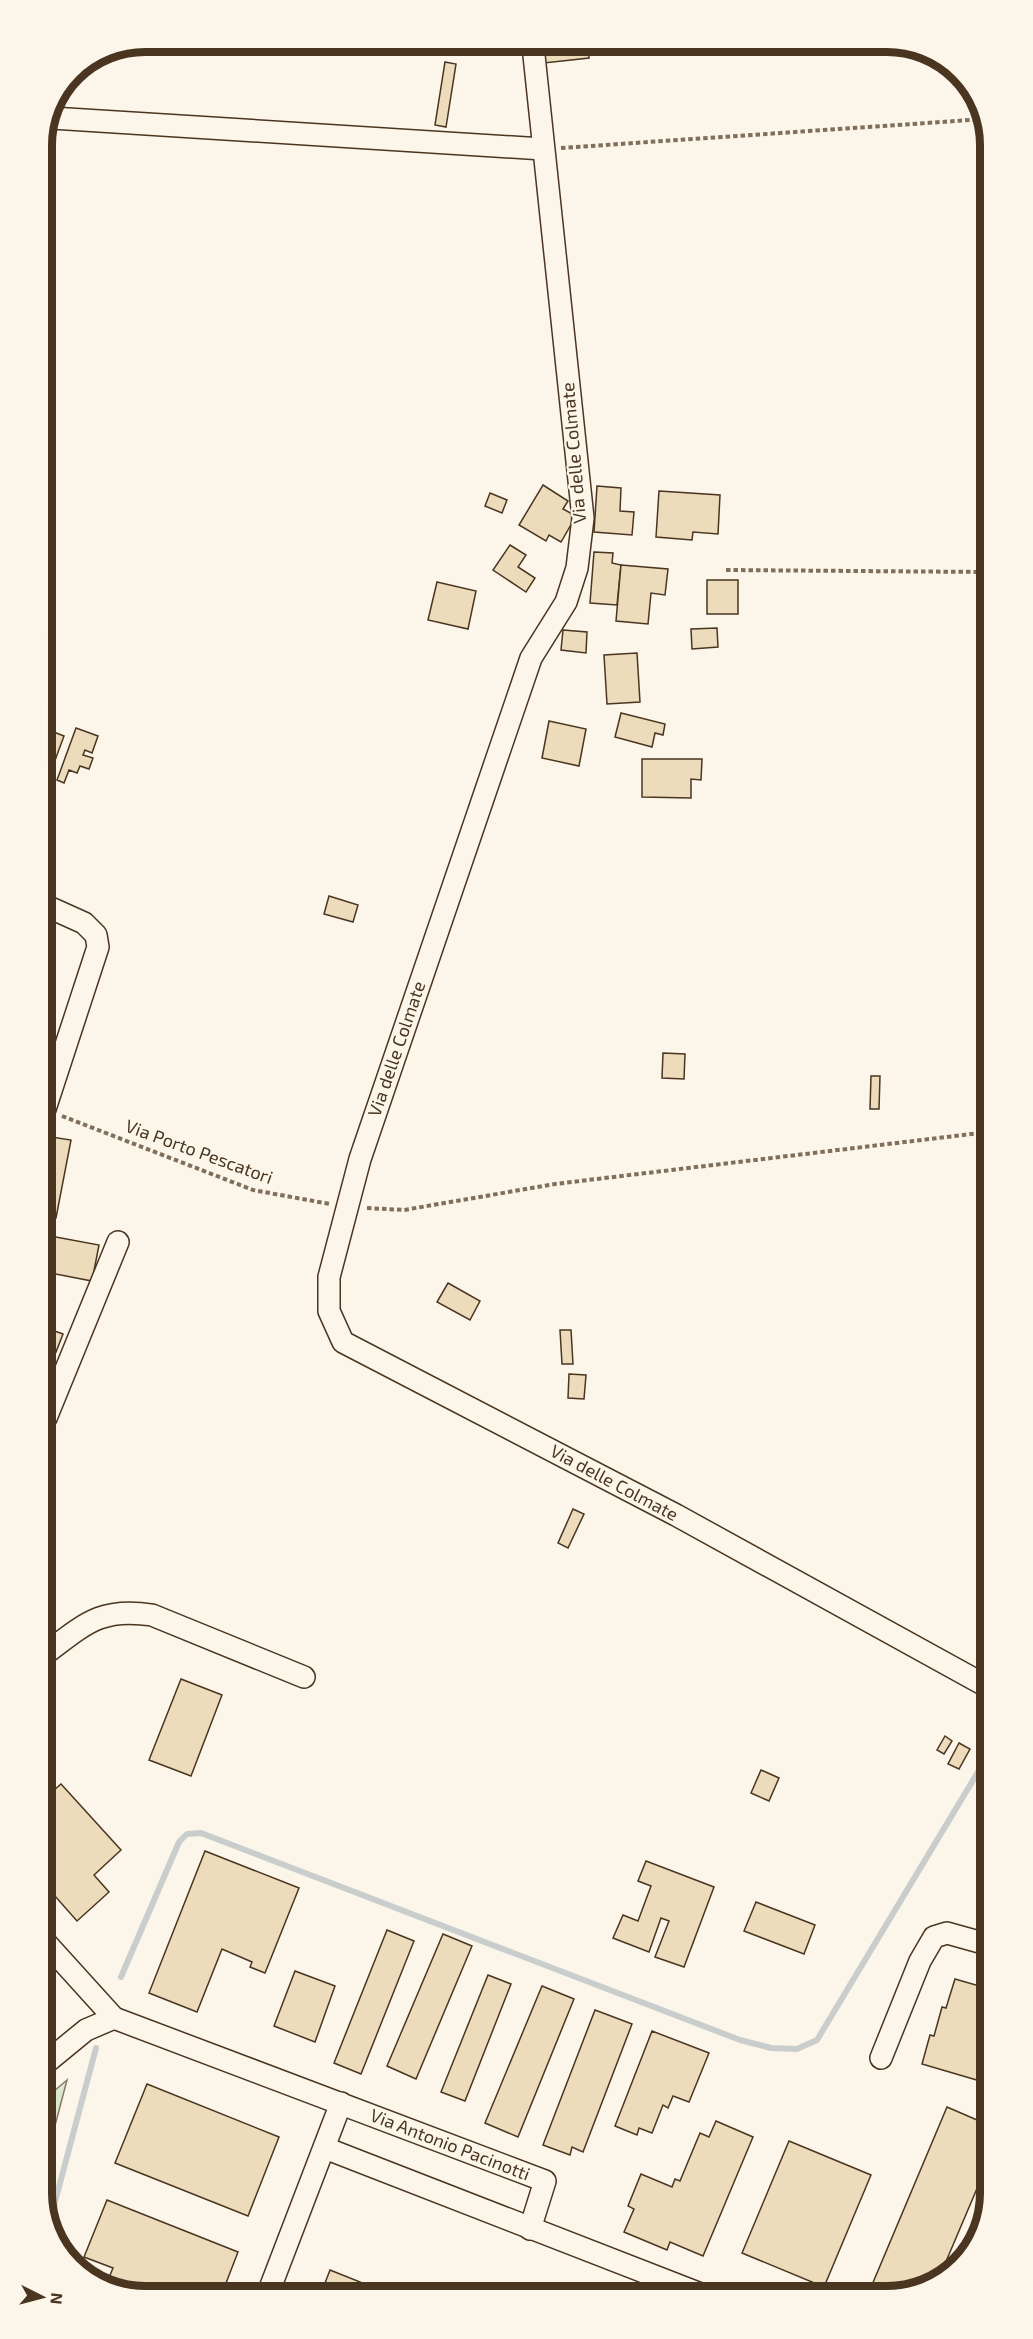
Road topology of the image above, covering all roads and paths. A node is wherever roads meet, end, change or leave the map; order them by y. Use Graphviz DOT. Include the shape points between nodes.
graph roads {
  1 [pos="534,53"];
  2 [pos="57,118"];
  3 [pos="977,120"];
  4 [pos="543,149"];
  5 [pos="726,570"];
  6 [pos="980,572"];
  7 [pos="53,909"];
  8 [pos="53,1094"];
  9 [pos="53,1112"];
  10 [pos="980,1133"];
  11 [pos="347,1207"];
  12 [pos="118,1242"];
  13 [pos="53,1399"];
  14 [pos="53,1648"];
  15 [pos="304,1677"];
  16 [pos="980,1682"];
  17 [pos="980,1942"];
  18 [pos="53,1951"];
  19 [pos="114,2018"];
  20 [pos="53,2057"];
  21 [pos="881,2058"];
  22 [pos="341,2103"];
  23 [pos="325,2148"];
  24 [pos="530,2229"];
  25 [pos="271,2286"];
  26 [pos="680,2286"];
  1 -- 4 [label="street, Via delle Colmate"];
  2 -- 4 [label="street"];
  3 -- 4 [label="path"];
  4 -- 11 [label="street, Via delle Colmate" via="583,518 577,568 566,602 531,658 360,1158"];
  5 -- 6 [label="path"];
  7 -- 8 [label="street" via="84,923 96,935 98,947"];
  9 -- 11 [label="path, Via Porto Pescatori" via="253,1190"];
  10 -- 11 [label="path, Via Porto Pescatori" via="555,1184 404,1210"];
  11 -- 16 [label="street, Via delle Colmate" via="329,1277 329,1311 343,1342 676,1515"];
  12 -- 13 [label="street"];
  14 -- 15 [label="street" via="89,1621 132,1612 152,1615"];
  17 -- 21 [label="street" via="947,1933 934,1937"];
  18 -- 19 [label="street"];
  19 -- 20 [label="street" via="86,2031"];
  19 -- 22 [label="street, Via Antonio Pacinotti"];
  22 -- 23 [label="street"];
  22 -- 24 [label="street, Via Antonio Pacinotti" via="545,2181"];
  23 -- 24 [label="street"];
  23 -- 25 [label="street"];
  24 -- 26 [label="street"];
}
